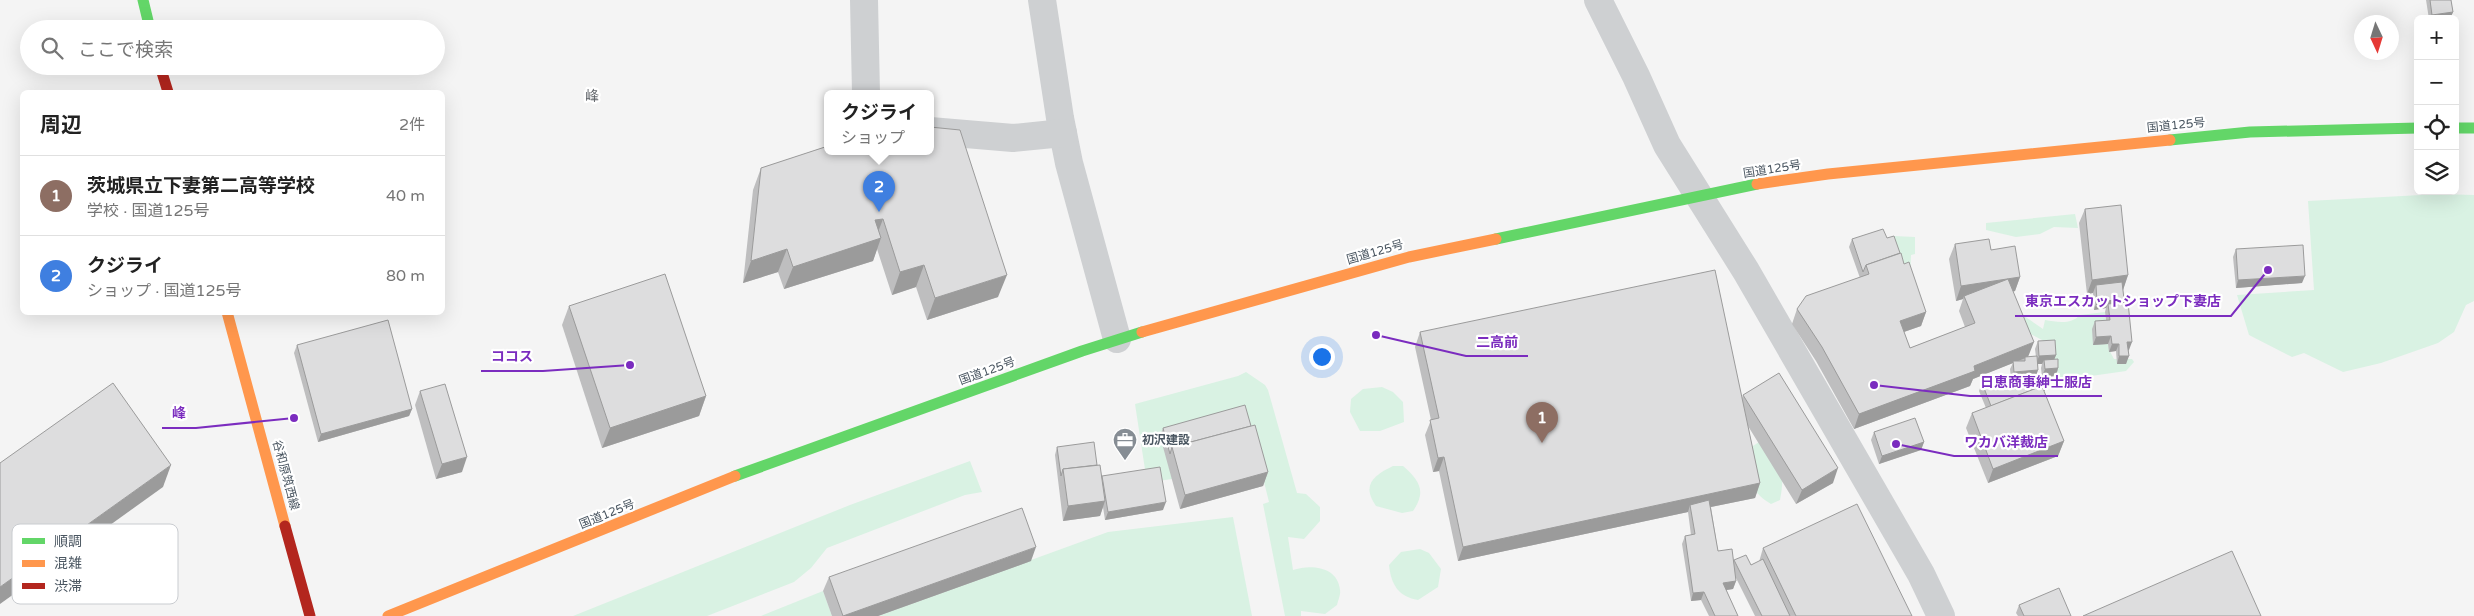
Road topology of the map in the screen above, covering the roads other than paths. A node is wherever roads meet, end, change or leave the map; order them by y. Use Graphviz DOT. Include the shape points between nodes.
graph roads {
  1 [pos="142,0"];
  2 [pos="864,0"];
  3 [pos="1042,0"];
  4 [pos="1598,0"];
  5 [pos="148,20"];
  6 [pos="163,75"];
  7 [pos="167,90"];
  8 [pos="866,90"];
  9 [pos="2414,128"];
  10 [pos="2459,128"];
  11 [pos="2474,128"];
  12 [pos="934,131"];
  13 [pos="1063,133"];
  14 [pos="1699,196"];
  15 [pos="228,315"];
  16 [pos="1117,339"];
  17 [pos="310,616"];
  18 [pos="388,616"];
  19 [pos="1942,616"];
  1 -- 5 [label="main road"];
  2 -- 8 [label="street"];
  3 -- 13 [label="street"];
  4 -- 14 [label="street" via="1667,146"];
  6 -- 7 [label="main road"];
  9 -- 14 [label="main road, 国道125号" via="2231,134 1828,174"];
  10 -- 11 [label="main road"];
  12 -- 13 [label="street" via="1012,138"];
  13 -- 16 [label="street"];
  14 -- 16 [label="main road, 国道125号" via="1409,257"];
  14 -- 19 [label="street" via="1922,574"];
  15 -- 17 [label="main road, 谷和原筑西線"];
  16 -- 18 [label="main road, 国道125号" via="770,462"];
}
